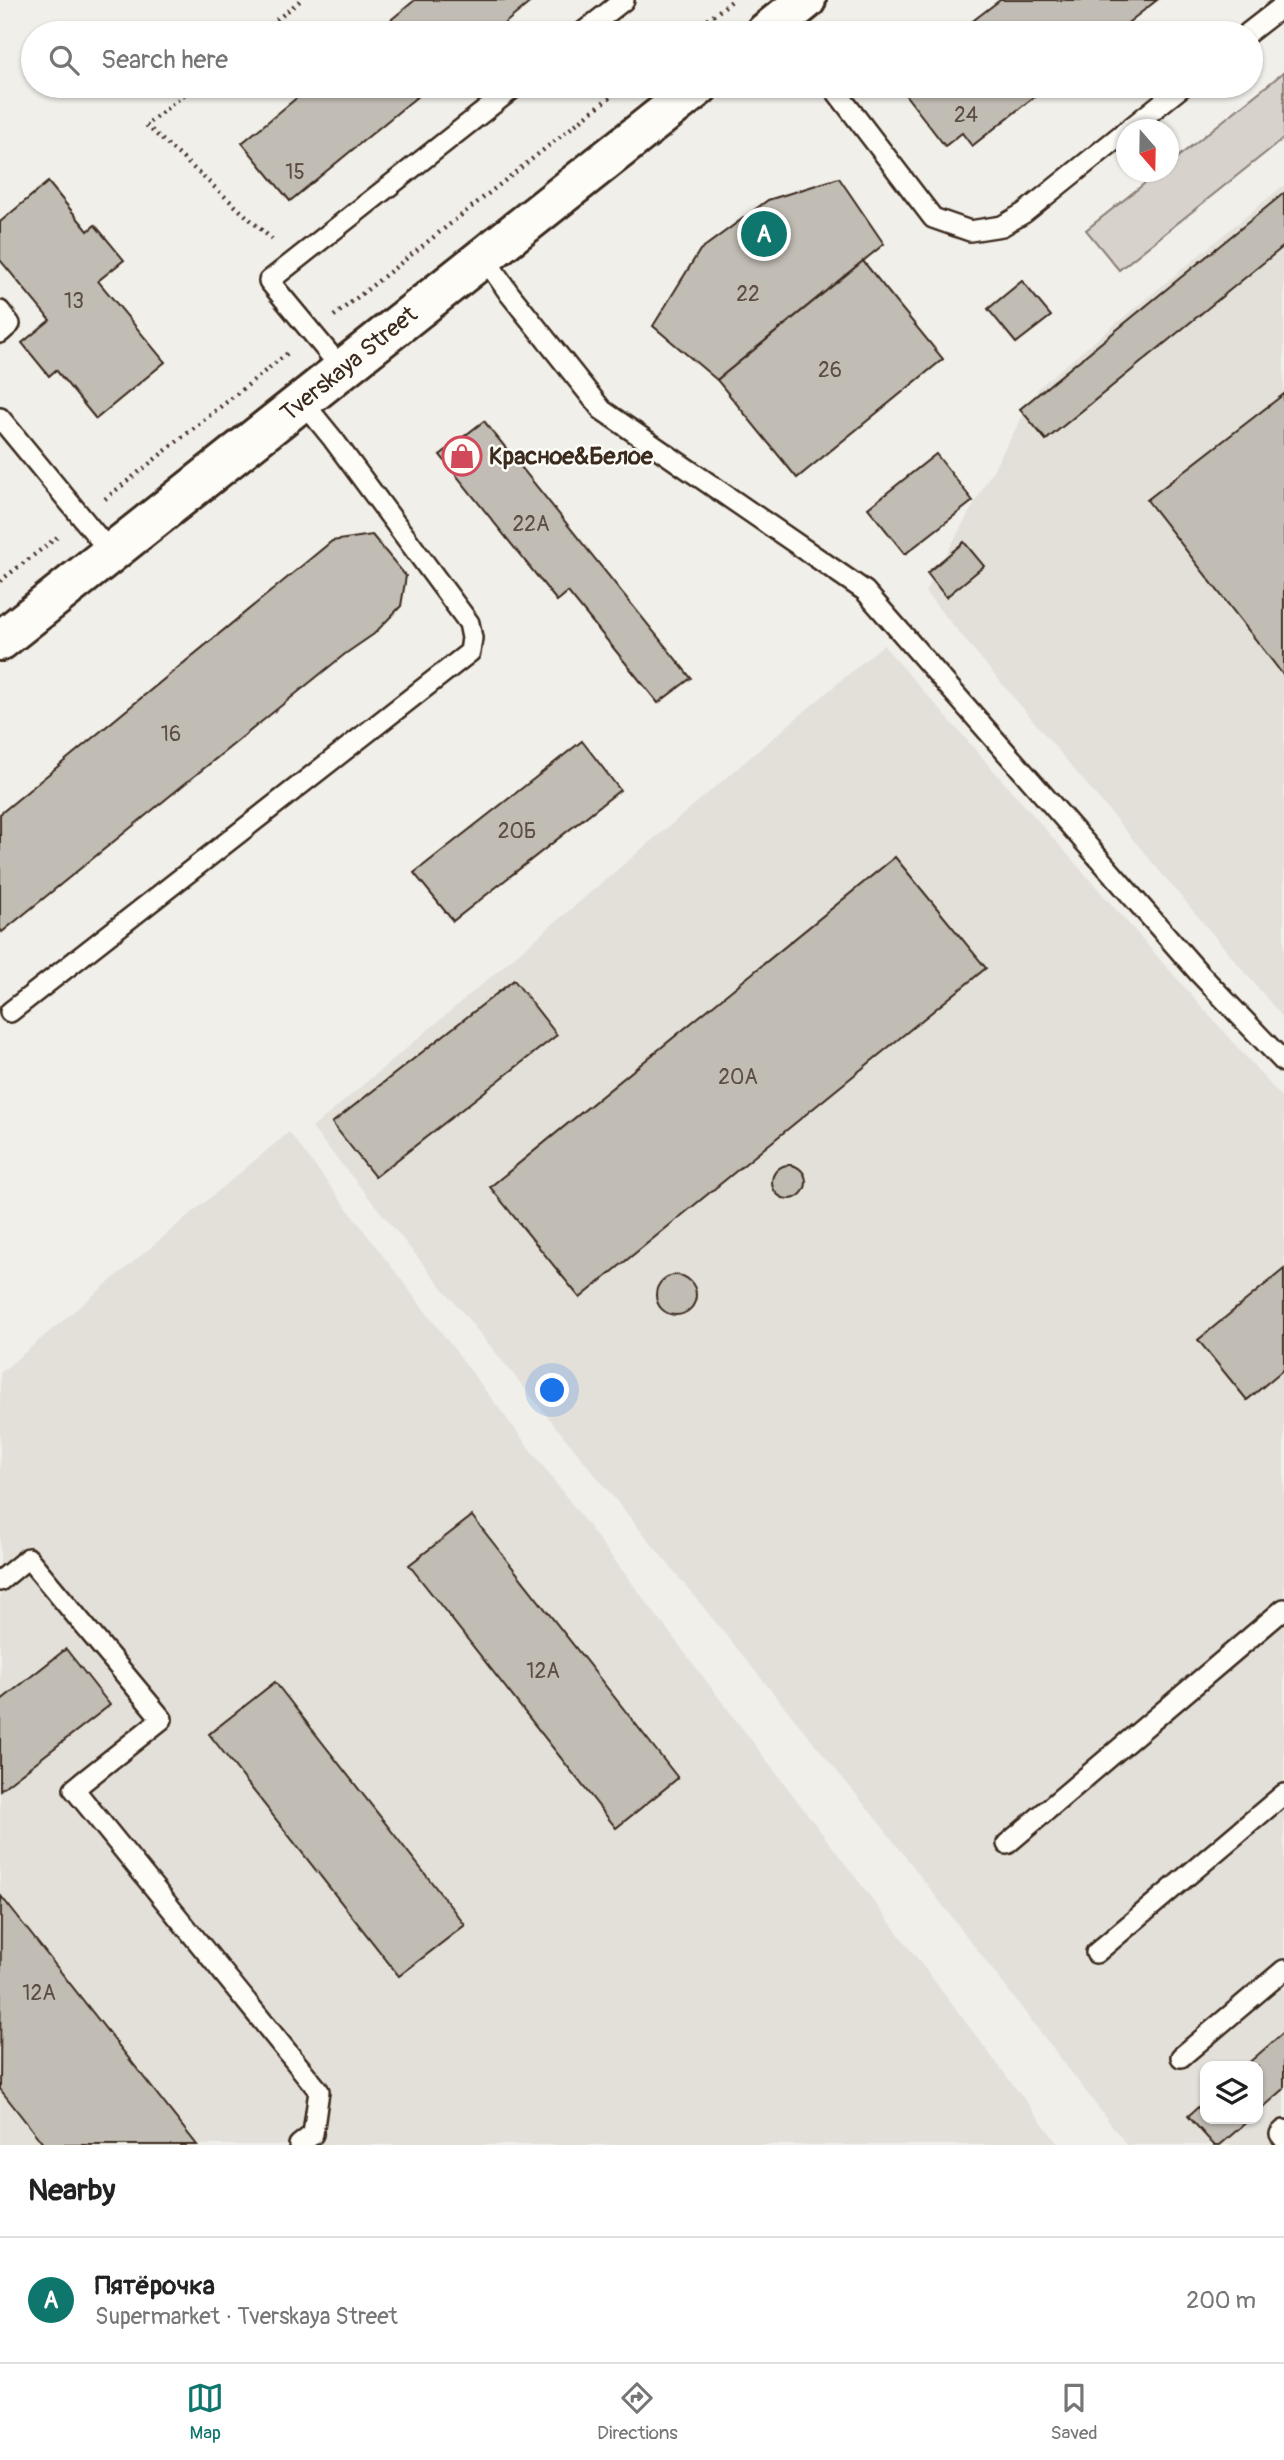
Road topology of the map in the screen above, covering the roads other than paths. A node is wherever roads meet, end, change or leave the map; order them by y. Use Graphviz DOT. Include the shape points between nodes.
graph roads {
  1 [pos="624,0"];
  2 [pos="1284,5"];
  3 [pos="597,21"];
  4 [pos="1263,21"];
  5 [pos="501,98"];
  6 [pos="684,98"];
  7 [pos="841,98"];
  8 [pos="1168,98"];
  9 [pos="1141,119"];
  10 [pos="1116,139"];
  11 [pos="484,257"];
  12 [pos="0,311"];
  13 [pos="0,333"];
  14 [pos="342,369"];
  15 [pos="303,401"];
  16 [pos="0,418"];
  17 [pos="111,553"];
  18 [pos="0,641"];
  19 [pos="3,1011"];
  20 [pos="1284,1062"];
  21 [pos="0,1581"];
  22 [pos="1284,1609"];
  23 [pos="1284,1794"];
  24 [pos="1007,1844"];
  25 [pos="1096,1953"];
  26 [pos="1284,1970"];
  27 [pos="1181,2057"];
  28 [pos="1284,2130"];
  29 [pos="1284,2139"];
  30 [pos="299,2145"];
  1 -- 3 [label="lane"];
  2 -- 4 [label="lane"];
  5 -- 14 [label="lane" via="269,281"];
  6 -- 11 [label="main road, Tverskaya Street"];
  7 -- 10 [label="lane" via="933,218 970,231 1002,226 1024,214"];
  8 -- 9 [label="lane"];
  11 -- 14 [label="main road, Tverskaya Street"];
  11 -- 20 [label="lane" via="602,410 865,592 1200,974"];
  12 -- 13 [label="lane" via="10,324"];
  14 -- 15 [label="main road, Tverskaya Street"];
  15 -- 17 [label="main road, Tverskaya Street"];
  15 -- 19 [label="lane" via="469,623 470,652"];
  16 -- 17 [label="lane"];
  17 -- 18 [label="main road, Tverskaya Street"];
  21 -- 30 [label="lane" via="28,1558 162,1718 74,1789 319,2091 313,2134"];
  22 -- 24 [label="lane"];
  23 -- 25 [label="lane"];
  26 -- 27 [label="lane"];
  28 -- 29 [label="lane" via="1280,2134"];
}
